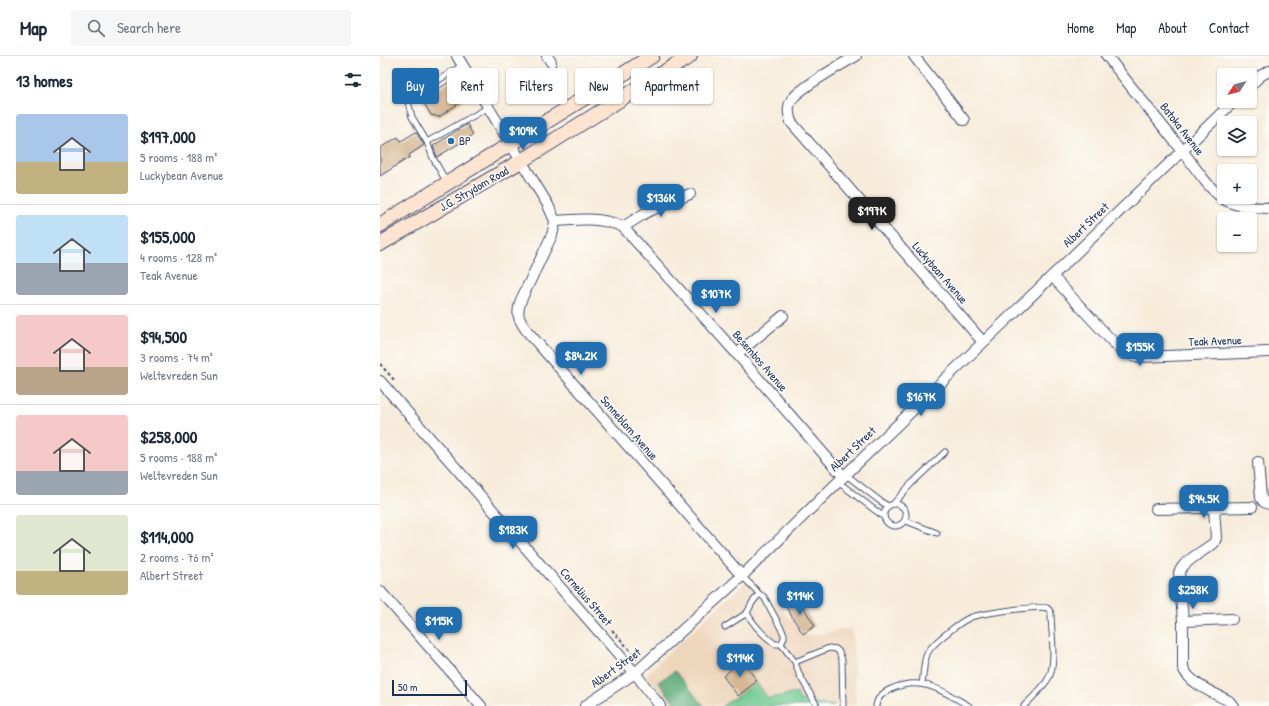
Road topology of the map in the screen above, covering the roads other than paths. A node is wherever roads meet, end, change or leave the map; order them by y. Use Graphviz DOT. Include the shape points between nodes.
graph roads {
  1 [pos="652,56"];
  2 [pos="690,56"];
  3 [pos="856,56"];
  4 [pos="914,56"];
  5 [pos="1107,56"];
  6 [pos="460,60"];
  7 [pos="1269,71"];
  8 [pos="1257,79"];
  9 [pos="489,107"];
  10 [pos="1227,108"];
  11 [pos="964,120"];
  12 [pos="427,142"];
  13 [pos="511,143"];
  14 [pos="1182,150"];
  15 [pos="521,161"];
  16 [pos="447,184"];
  17 [pos="690,194"];
  18 [pos="1269,208"];
  19 [pos="555,221"];
  20 [pos="380,224"];
  21 [pos="623,227"];
  22 [pos="380,244"];
  23 [pos="1052,276"];
  24 [pos="783,316"];
  25 [pos="983,342"];
  26 [pos="1269,352"];
  27 [pos="737,354"];
  28 [pos="380,382"];
  29 [pos="945,452"];
  30 [pos="1258,462"];
  31 [pos="842,478"];
  32 [pos="894,503"];
  33 [pos="1269,504"];
  34 [pos="888,506"];
  35 [pos="1252,507"];
  36 [pos="1214,508"];
  37 [pos="1156,509"];
  38 [pos="884,517"];
  39 [pos="906,521"];
  40 [pos="937,533"];
  41 [pos="742,576"];
  42 [pos="380,591"];
  43 [pos="759,594"];
  44 [pos="747,613"];
  45 [pos="1232,619"];
  46 [pos="1183,621"];
  47 [pos="725,627"];
  48 [pos="781,644"];
  49 [pos="795,662"];
  50 [pos="635,673"];
  51 [pos="922,684"];
  52 [pos="481,706"];
  53 [pos="585,706"];
  54 [pos="660,706"];
  55 [pos="817,706"];
  56 [pos="843,706"];
  57 [pos="876,706"];
  58 [pos="969,706"];
  59 [pos="1024,706"];
  60 [pos="1233,706"];
  1 -- 13 [label="street, J.G. Strydom Road"];
  2 -- 15 [label="street, J.G. Strydom Road"];
  3 -- 25 [label="street, Luckybean Avenue" via="798,93 790,101 788,115 795,127"];
  4 -- 11 [label="street"];
  5 -- 14 [label="street, Batoka Avenue"];
  6 -- 9 [label="street"];
  6 -- 12 [label="lane" via="409,100 412,117"];
  7 -- 8 [label="street"];
  9 -- 12 [label="lane"];
  9 -- 13 [label="street"];
  10 -- 14 [label="street, Albert Street"];
  12 -- 16 [label="lane"];
  13 -- 15 [label="street"];
  13 -- 16 [label="street, J.G. Strydom Road"];
  14 -- 18 [label="street, Batoka Avenue" via="1206,182 1226,200 1240,206"];
  14 -- 23 [label="street, Albert Street"];
  15 -- 19 [label="street"];
  15 -- 22 [label="street, J.G. Strydom Road"];
  16 -- 20 [label="street, J.G. Strydom Road"];
  17 -- 21 [label="street" via="647,212"];
  19 -- 21 [label="street" via="578,219 607,222"];
  19 -- 41 [label="street, Sonneblom Avenue" via="552,235 518,308 519,319"];
  21 -- 27 [label="street, Besembos Avenue"];
  23 -- 25 [label="street, Albert Street"];
  23 -- 26 [label="street, Teak Avenue" via="1118,347 1133,355"];
  24 -- 27 [label="street"];
  25 -- 31 [label="street, Albert Street"];
  27 -- 31 [label="street, Besembos Avenue"];
  28 -- 50 [label="street, Cornelius Street"];
  29 -- 32 [label="lane"];
  30 -- 33 [label="street" via="1261,498"];
  31 -- 34 [label="lane"];
  31 -- 38 [label="lane"];
  31 -- 41 [label="street, Albert Street"];
  32 -- 34 [label="lane"];
  32 -- 39 [label="lane" via="905,509"];
  34 -- 38 [label="lane" via="884,510"];
  35 -- 36 [label="street"];
  36 -- 37 [label="street"];
  36 -- 46 [label="street" via="1214,543 1185,564 1179,573"];
  38 -- 39 [label="lane" via="890,526 896,527"];
  39 -- 40 [label="lane"];
  41 -- 43 [label="lane"];
  41 -- 50 [label="street, Albert Street"];
  42 -- 52 [label="street"];
  43 -- 44 [label="lane"];
  43 -- 48 [label="lane" via="770,606 784,634"];
  44 -- 47 [label="lane"];
  44 -- 48 [label="lane" via="766,638 775,644"];
  45 -- 46 [label="street"];
  46 -- 60 [label="street" via="1182,668 1192,681 1229,701"];
  48 -- 49 [label="lane"];
  49 -- 55 [label="lane"];
  49 -- 56 [label="lane" via="829,648 836,649 842,660"];
  50 -- 53 [label="street, Albert Street"];
  50 -- 54 [label="street, Cornelius Street"];
  51 -- 57 [label="lane" via="895,687 877,700"];
  51 -- 58 [label="lane" via="948,693"];
  51 -- 59 [label="lane" via="926,656 930,649 964,621 984,614 1046,608 1051,613 1050,675"];
}
